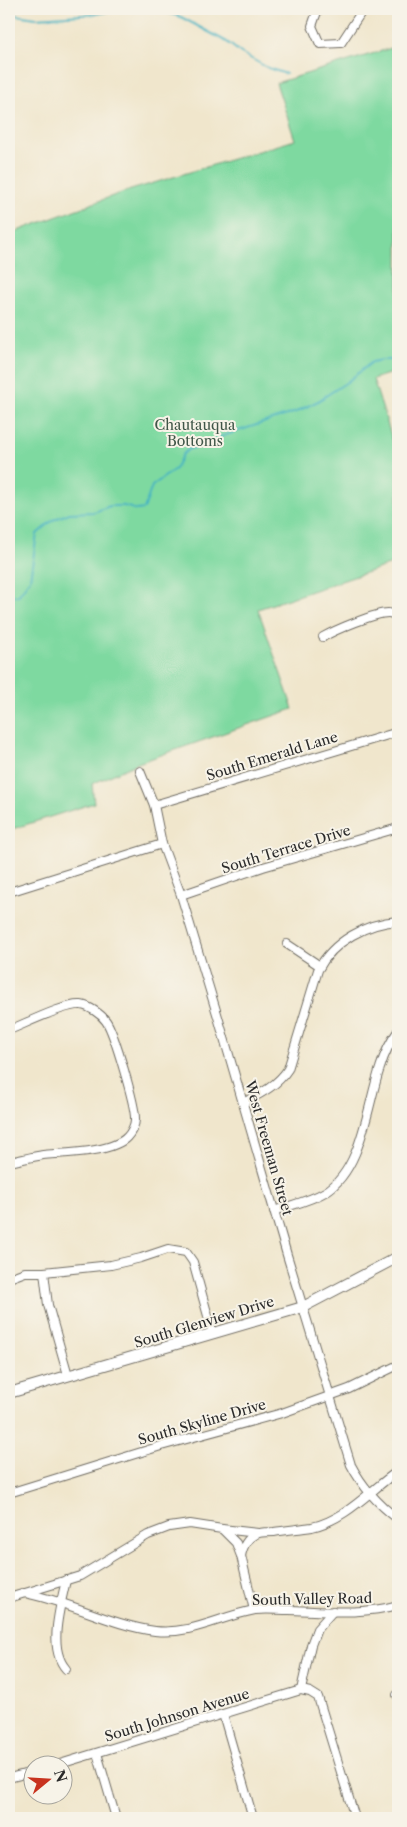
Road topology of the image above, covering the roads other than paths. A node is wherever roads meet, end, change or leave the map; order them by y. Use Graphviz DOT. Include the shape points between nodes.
graph roads {
  1 [pos="318,9"];
  2 [pos="362,10"];
  3 [pos="398,618"];
  4 [pos="323,637"];
  5 [pos="398,732"];
  6 [pos="140,771"];
  7 [pos="154,805"];
  8 [pos="398,828"];
  9 [pos="162,844"];
  10 [pos="9,892"];
  11 [pos="181,895"];
  12 [pos="398,921"];
  13 [pos="288,944"];
  14 [pos="320,966"];
  15 [pos="9,1030"];
  16 [pos="398,1031"];
  17 [pos="242,1103"];
  18 [pos="9,1162"];
  19 [pos="274,1210"];
  20 [pos="398,1257"];
  21 [pos="44,1272"];
  22 [pos="9,1278"];
  23 [pos="303,1307"];
  24 [pos="213,1334"];
  25 [pos="398,1365"];
  26 [pos="68,1375"];
  27 [pos="9,1393"];
  28 [pos="330,1396"];
  29 [pos="398,1471"];
  30 [pos="371,1493"];
  31 [pos="9,1494"];
  32 [pos="398,1518"];
  33 [pos="222,1529"];
  34 [pos="258,1533"];
  35 [pos="241,1556"];
  36 [pos="66,1580"];
  37 [pos="24,1593"];
  38 [pos="9,1598"];
  39 [pos="61,1602"];
  40 [pos="398,1605"];
  41 [pos="254,1610"];
  42 [pos="333,1612"];
  43 [pos="66,1669"];
  44 [pos="301,1690"];
  45 [pos="223,1714"];
  46 [pos="97,1753"];
  47 [pos="72,1760"];
  48 [pos="22,1775"];
  49 [pos="9,1778"];
  50 [pos="116,1818"];
  51 [pos="253,1818"];
  52 [pos="355,1818"];
  1 -- 2 [label="street" via="312,26 320,44 341,43"];
  3 -- 4 [label="street" via="384,614"];
  5 -- 7 [label="street, South Emerald Lane"];
  6 -- 7 [label="street, West Freeman Street"];
  7 -- 9 [label="street, West Freeman Street"];
  8 -- 11 [label="street, South Terrace Drive" via="262,867"];
  9 -- 10 [label="street"];
  9 -- 11 [label="street, West Freeman Street"];
  11 -- 17 [label="street, West Freeman Street"];
  12 -- 14 [label="street" via="365,928 340,944"];
  13 -- 14 [label="street"];
  14 -- 17 [label="street" via="288,1069 275,1085"];
  15 -- 18 [label="street" via="80,1005 100,1015 107,1022 116,1047 135,1119 128,1137 120,1143"];
  16 -- 19 [label="street" via="380,1068 362,1136 340,1180 316,1197"];
  17 -- 19 [label="street, West Freeman Street"];
  19 -- 23 [label="street, West Freeman Street"];
  20 -- 23 [label="street, South Glenview Drive"];
  21 -- 22 [label="street" via="25,1272"];
  21 -- 24 [label="street" via="111,1265 168,1249 186,1252 195,1267"];
  21 -- 26 [label="street" via="48,1305"];
  23 -- 24 [label="street, South Glenview Drive"];
  23 -- 28 [label="street, West Freeman Street"];
  24 -- 26 [label="street, South Glenview Drive"];
  25 -- 28 [label="street, South Skyline Drive"];
  26 -- 27 [label="street, South Glenview Drive"];
  28 -- 30 [label="street, West Freeman Street" via="351,1465"];
  28 -- 31 [label="street, South Skyline Drive"];
  29 -- 30 [label="street"];
  30 -- 32 [label="street, West Freeman Street"];
  30 -- 34 [label="street" via="345,1513 324,1522"];
  33 -- 34 [label="street"];
  33 -- 35 [label="street" via="236,1543"];
  33 -- 36 [label="street" via="190,1524 169,1527 80,1576"];
  34 -- 35 [label="street" via="243,1546"];
  35 -- 41 [label="street"];
  36 -- 37 [label="street"];
  36 -- 39 [label="street"];
  37 -- 38 [label="street"];
  37 -- 39 [label="street, South Valley Road"];
  39 -- 41 [label="street, South Valley Road" via="112,1620 158,1631 188,1629"];
  39 -- 43 [label="street" via="56,1648"];
  40 -- 42 [label="street, South Valley Road" via="382,1610"];
  41 -- 42 [label="street, South Valley Road"];
  42 -- 44 [label="street" via="317,1629"];
  44 -- 45 [label="street, South Johnson Avenue"];
  44 -- 52 [label="street" via="318,1697"];
  45 -- 46 [label="street, South Johnson Avenue"];
  45 -- 51 [label="street"];
  46 -- 47 [label="street, South Johnson Avenue"];
  46 -- 50 [label="street"];
  48 -- 49 [label="street"];
}
